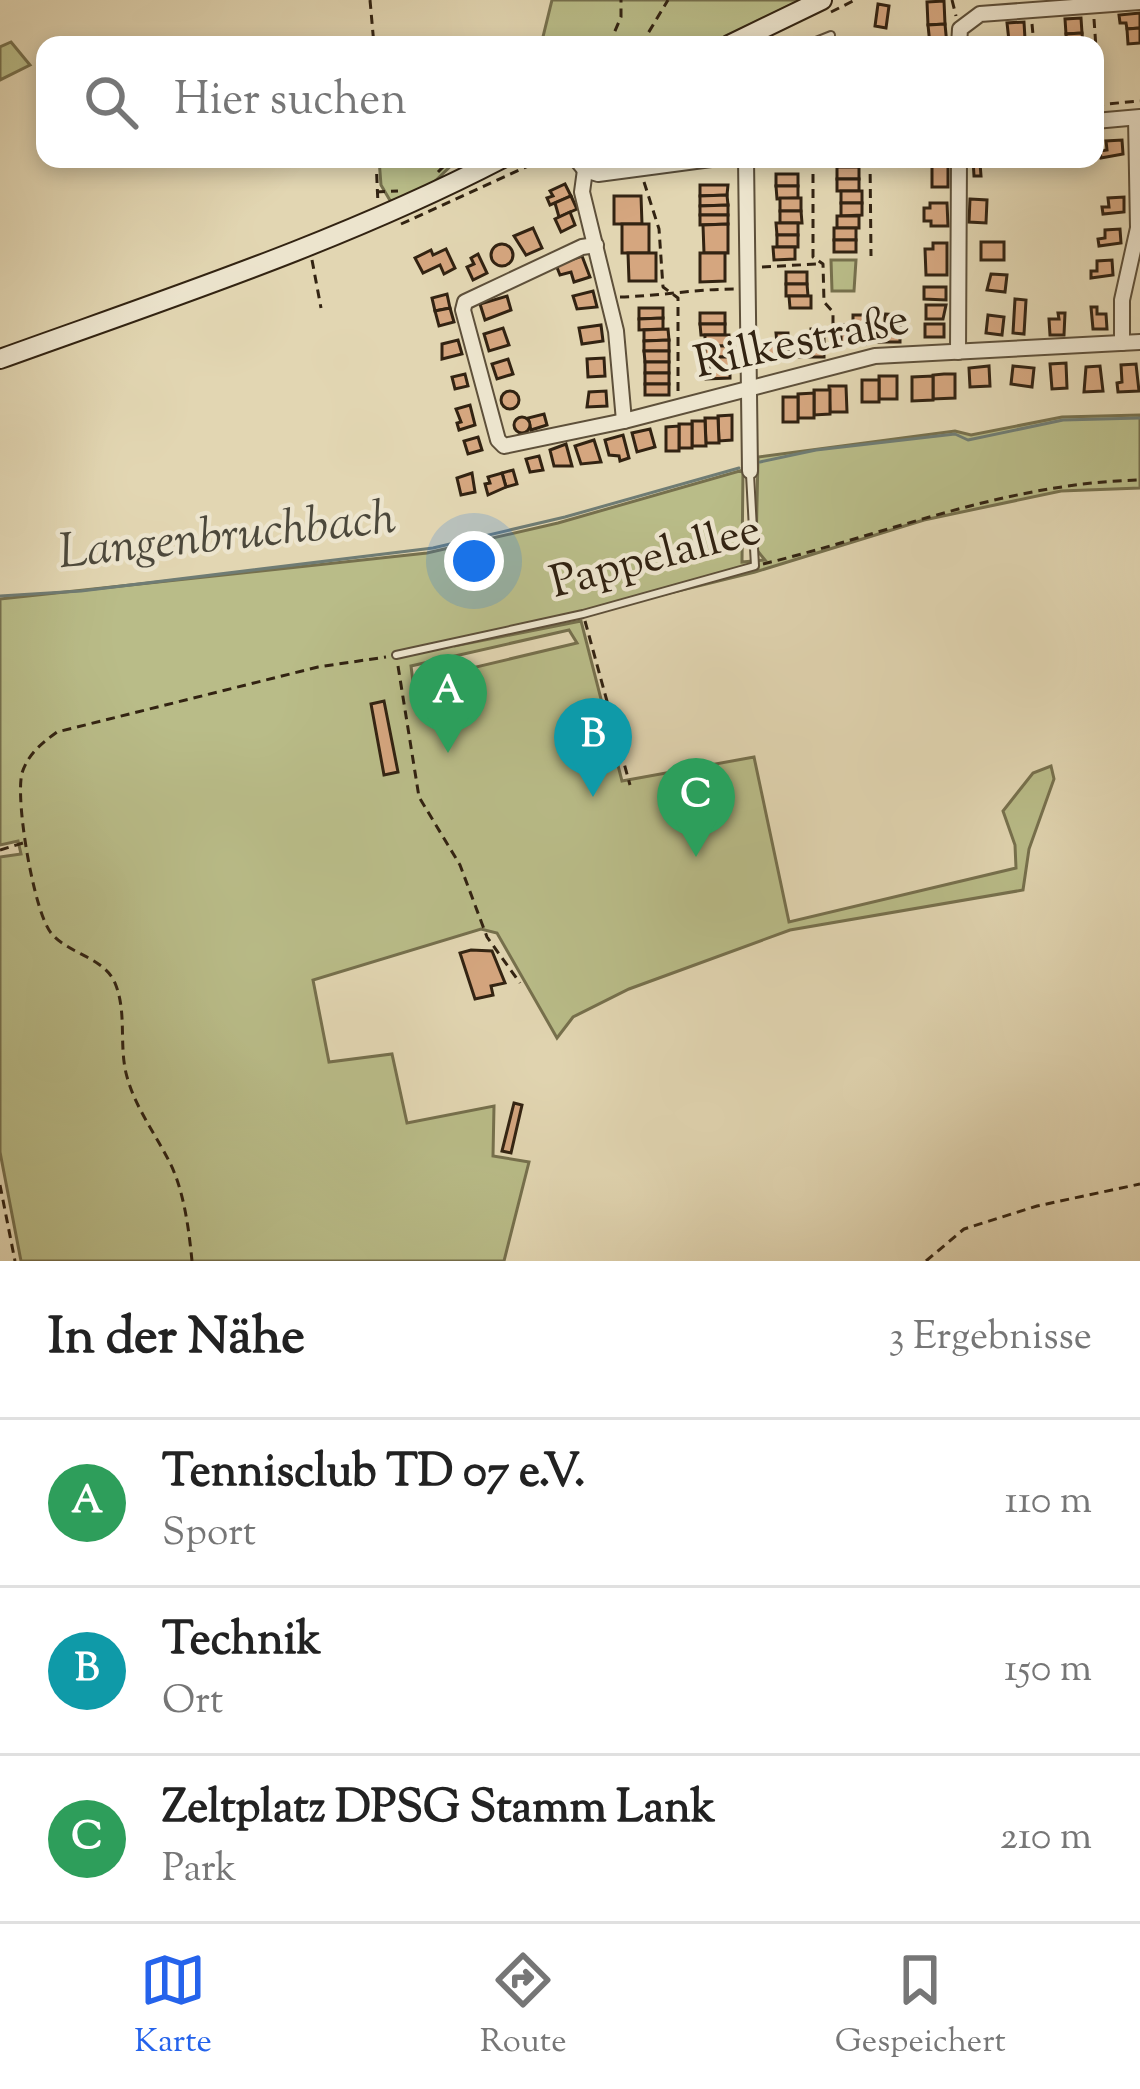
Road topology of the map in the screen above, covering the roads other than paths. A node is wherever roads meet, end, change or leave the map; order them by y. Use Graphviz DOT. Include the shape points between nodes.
graph roads {
  1 [pos="822,0"];
  2 [pos="1140,2"];
  3 [pos="748,36"];
  4 [pos="961,36"];
  5 [pos="1104,114"];
  6 [pos="1138,117"];
  7 [pos="483,168"];
  8 [pos="575,168"];
  9 [pos="586,168"];
  10 [pos="648,168"];
  11 [pos="746,168"];
  12 [pos="959,168"];
  13 [pos="596,245"];
  14 [pos="1140,342"];
  15 [pos="1122,343"];
  16 [pos="958,352"];
  17 [pos="0,358"];
  18 [pos="748,388"];
  19 [pos="624,421"];
  20 [pos="750,470"];
  21 [pos="396,655"];
  1 -- 3 [label="street"];
  2 -- 4 [label="street" via="980,14"];
  5 -- 6 [label="street"];
  6 -- 15 [label="street" via="1138,228"];
  7 -- 17 [label="street" via="328,238"];
  8 -- 13 [label="street"];
  9 -- 10 [label="street"];
  11 -- 18 [label="street"];
  12 -- 16 [label="street"];
  13 -- 19 [label="street" via="616,331"];
  13 -- 19 [label="street, Rilkestraße" via="471,297 463,310 501,444"];
  14 -- 15 [label="street, Rilkestraße"];
  15 -- 16 [label="street, Rilkestraße"];
  16 -- 18 [label="street, Rilkestraße" via="875,356"];
  18 -- 19 [label="street, Rilkestraße"];
  18 -- 20 [label="street"];
  20 -- 21 [label="lane, Pappelallee" via="754,566"];
}
